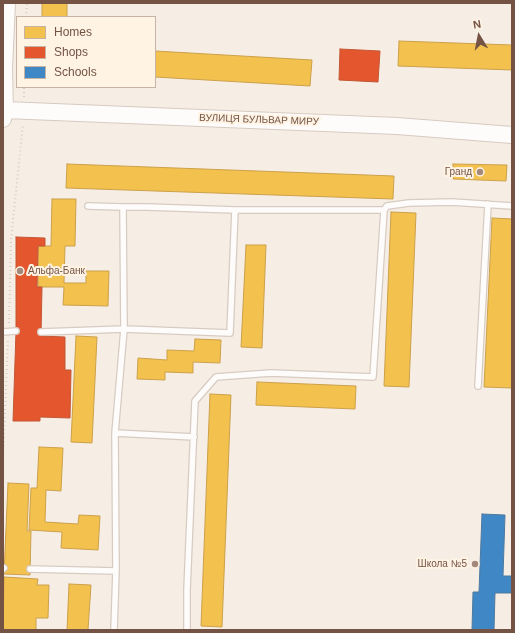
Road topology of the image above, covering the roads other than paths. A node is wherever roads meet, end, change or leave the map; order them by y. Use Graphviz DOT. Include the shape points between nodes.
graph roads {
  1 [pos="7,3"];
  2 [pos="4,115"];
  3 [pos="512,135"];
  4 [pos="488,204"];
  5 [pos="88,206"];
  6 [pos="512,206"];
  7 [pos="123,207"];
  8 [pos="235,210"];
  9 [pos="384,210"];
  10 [pos="124,329"];
  11 [pos="16,331"];
  12 [pos="6,332"];
  13 [pos="41,332"];
  14 [pos="478,386"];
  15 [pos="114,433"];
  16 [pos="194,437"];
  17 [pos="30,569"];
  18 [pos="116,572"];
  19 [pos="114,630"];
  20 [pos="187,630"];
  1 -- 2 [label="street"];
  2 -- 3 [label="street, ВУЛИЦЯ БУЛЬВАР МИРУ" via="24,111 397,126"];
  4 -- 6 [label="lane"];
  4 -- 9 [label="lane" via="409,203 387,206"];
  4 -- 14 [label="lane"];
  5 -- 7 [label="lane"];
  7 -- 8 [label="lane"];
  7 -- 10 [label="lane"];
  8 -- 9 [label="lane"];
  8 -- 10 [label="lane" via="230,333"];
  9 -- 16 [label="lane" via="372,377 271,373 216,377 195,401"];
  10 -- 13 [label="lane"];
  10 -- 15 [label="lane"];
  11 -- 12 [label="lane"];
  15 -- 16 [label="lane"];
  15 -- 18 [label="lane"];
  16 -- 20 [label="lane"];
  17 -- 18 [label="lane"];
  18 -- 19 [label="lane"];
}
